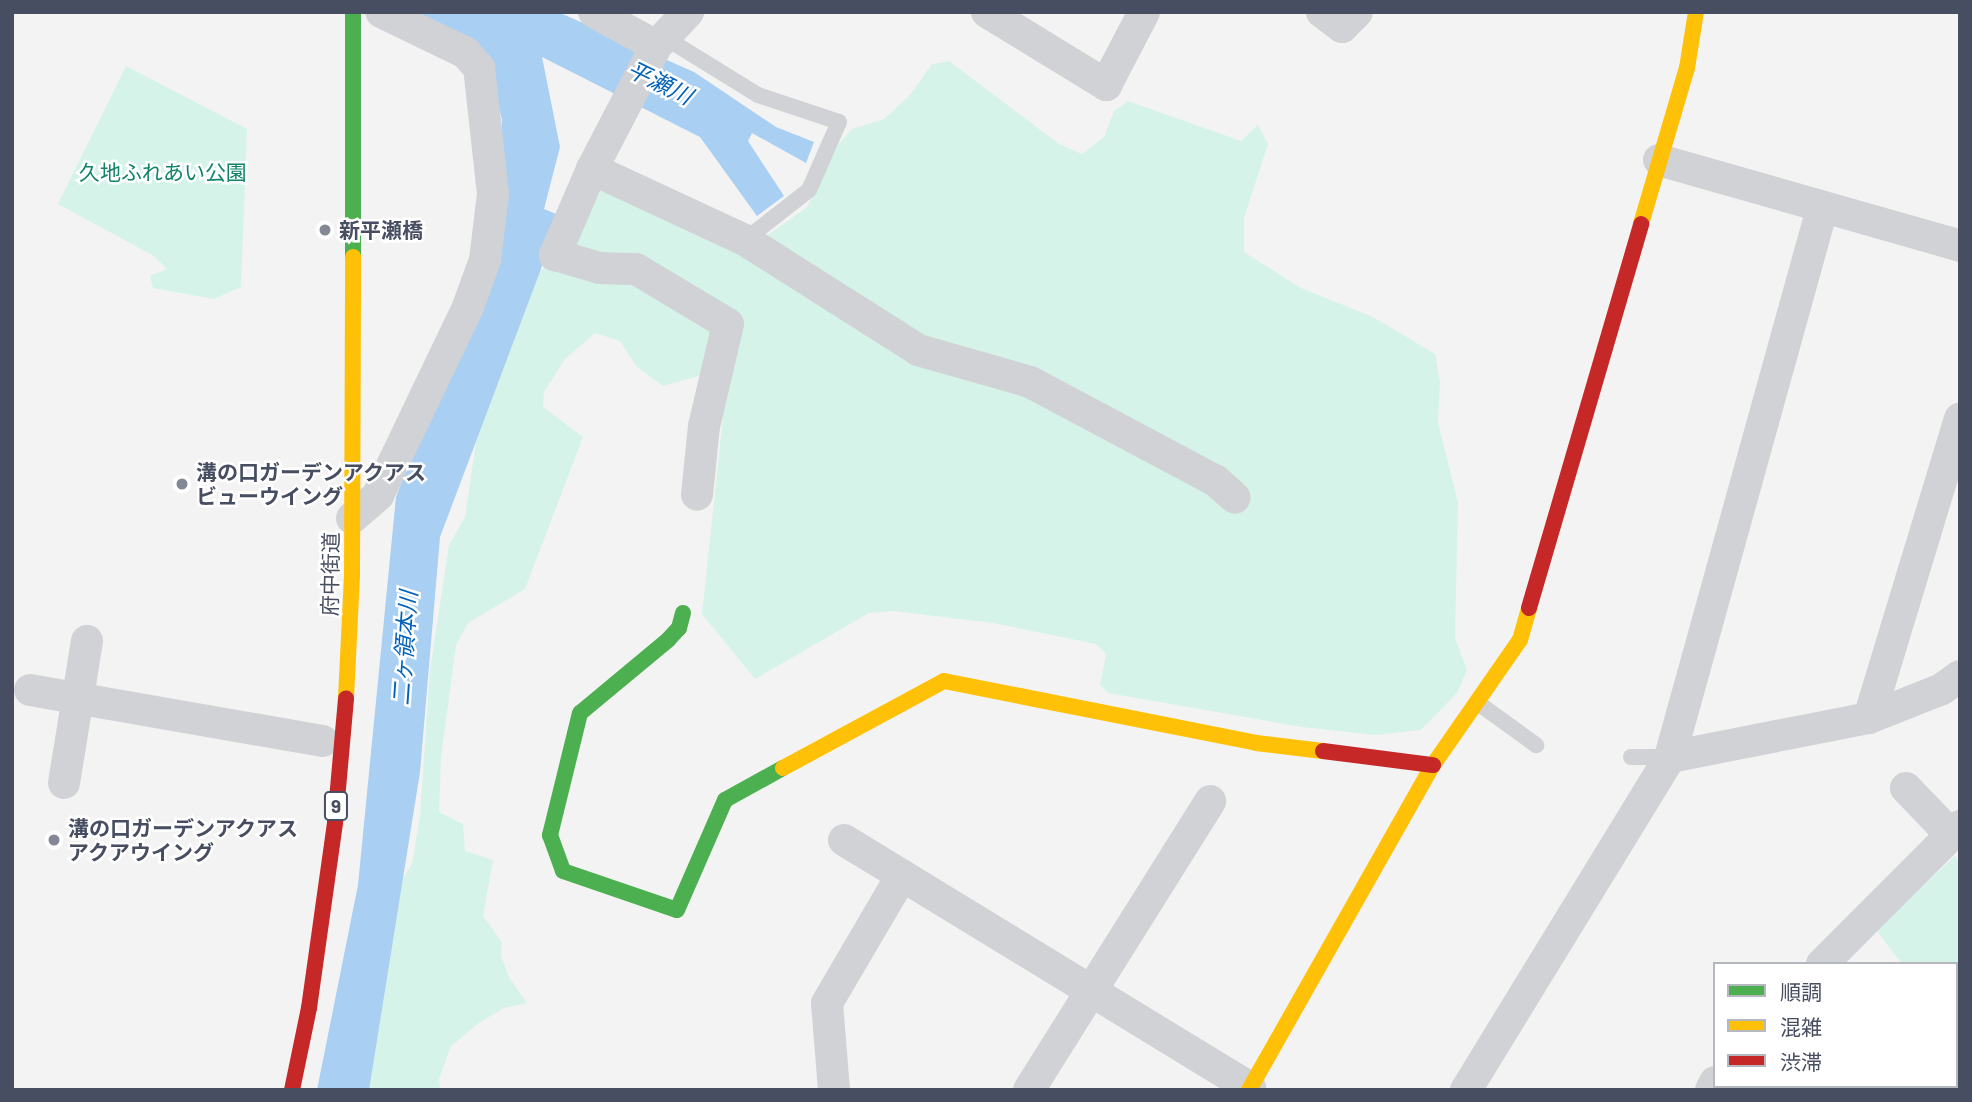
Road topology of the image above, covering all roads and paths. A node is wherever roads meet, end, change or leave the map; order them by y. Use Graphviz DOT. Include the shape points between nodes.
graph roads {
  1 [pos="353,12"];
  2 [pos="381,12"];
  3 [pos="594,12"];
  4 [pos="688,12"];
  5 [pos="988,12"];
  6 [pos="1144,12"];
  7 [pos="1322,12"];
  8 [pos="1357,12"];
  9 [pos="1696,12"];
  10 [pos="657,45"];
  11 [pos="1659,160"];
  12 [pos="592,169"];
  13 [pos="1822,209"];
  14 [pos="745,240"];
  15 [pos="1960,246"];
  16 [pos="1960,418"];
  17 [pos="696,495"];
  18 [pos="1235,498"];
  19 [pos="352,518"];
  20 [pos="683,613"];
  21 [pos="86,641"];
  22 [pos="1960,677"];
  23 [pos="30,690"];
  24 [pos="77,698"];
  25 [pos="1478,703"];
  26 [pos="1868,718"];
  27 [pos="323,741"];
  28 [pos="1536,745"];
  29 [pos="1631,757"];
  30 [pos="1670,757"];
  31 [pos="1433,765"];
  32 [pos="64,783"];
  33 [pos="1906,788"];
  34 [pos="1210,801"];
  35 [pos="1955,831"];
  36 [pos="844,840"];
  37 [pos="902,875"];
  38 [pos="1824,962"];
  39 [pos="1092,990"];
  40 [pos="1250,1089"];
  41 [pos="292,1090"];
  42 [pos="834,1090"];
  43 [pos="1029,1090"];
  44 [pos="1466,1090"];
  1 -- 19 [label="street, 府中街道 / 9"];
  2 -- 19 [label="street" via="466,53 479,68 493,194 485,260 468,307 378,495"];
  3 -- 10 [label="street"];
  4 -- 10 [label="street"];
  5 -- 6 [label="street" via="1105,85"];
  7 -- 8 [label="street" via="1342,27"];
  9 -- 11 [label="street" via="1687,68"];
  10 -- 12 [label="street"];
  10 -- 14 [label="lane" via="758,95 839,122 809,190"];
  11 -- 13 [label="street"];
  11 -- 25 [label="street" via="1520,640"];
  12 -- 14 [label="street"];
  12 -- 17 [label="street" via="555,255 600,268 636,269 728,324 704,426"];
  13 -- 15 [label="street"];
  13 -- 30 [label="street"];
  14 -- 18 [label="street" via="918,350 1030,382 1216,481"];
  16 -- 26 [label="street"];
  19 -- 41 [label="street, 府中街道 / 9" via="347,690 335,822 309,1008"];
  20 -- 31 [label="street" via="679,628 668,640 580,713 550,835 563,870 677,910 725,800 944,681 1256,743"];
  21 -- 24 [label="street"];
  22 -- 26 [label="street" via="1942,689"];
  23 -- 24 [label="street"];
  24 -- 27 [label="street"];
  24 -- 32 [label="street"];
  25 -- 28 [label="lane"];
  25 -- 31 [label="street"];
  26 -- 30 [label="street"];
  29 -- 30 [label="lane"];
  30 -- 44 [label="street"];
  31 -- 40 [label="street"];
  33 -- 35 [label="street"];
  34 -- 39 [label="street"];
  35 -- 38 [label="street"];
  36 -- 37 [label="street"];
  37 -- 39 [label="street"];
  37 -- 42 [label="street" via="827,1003"];
  39 -- 40 [label="street"];
  39 -- 43 [label="street"];
}
